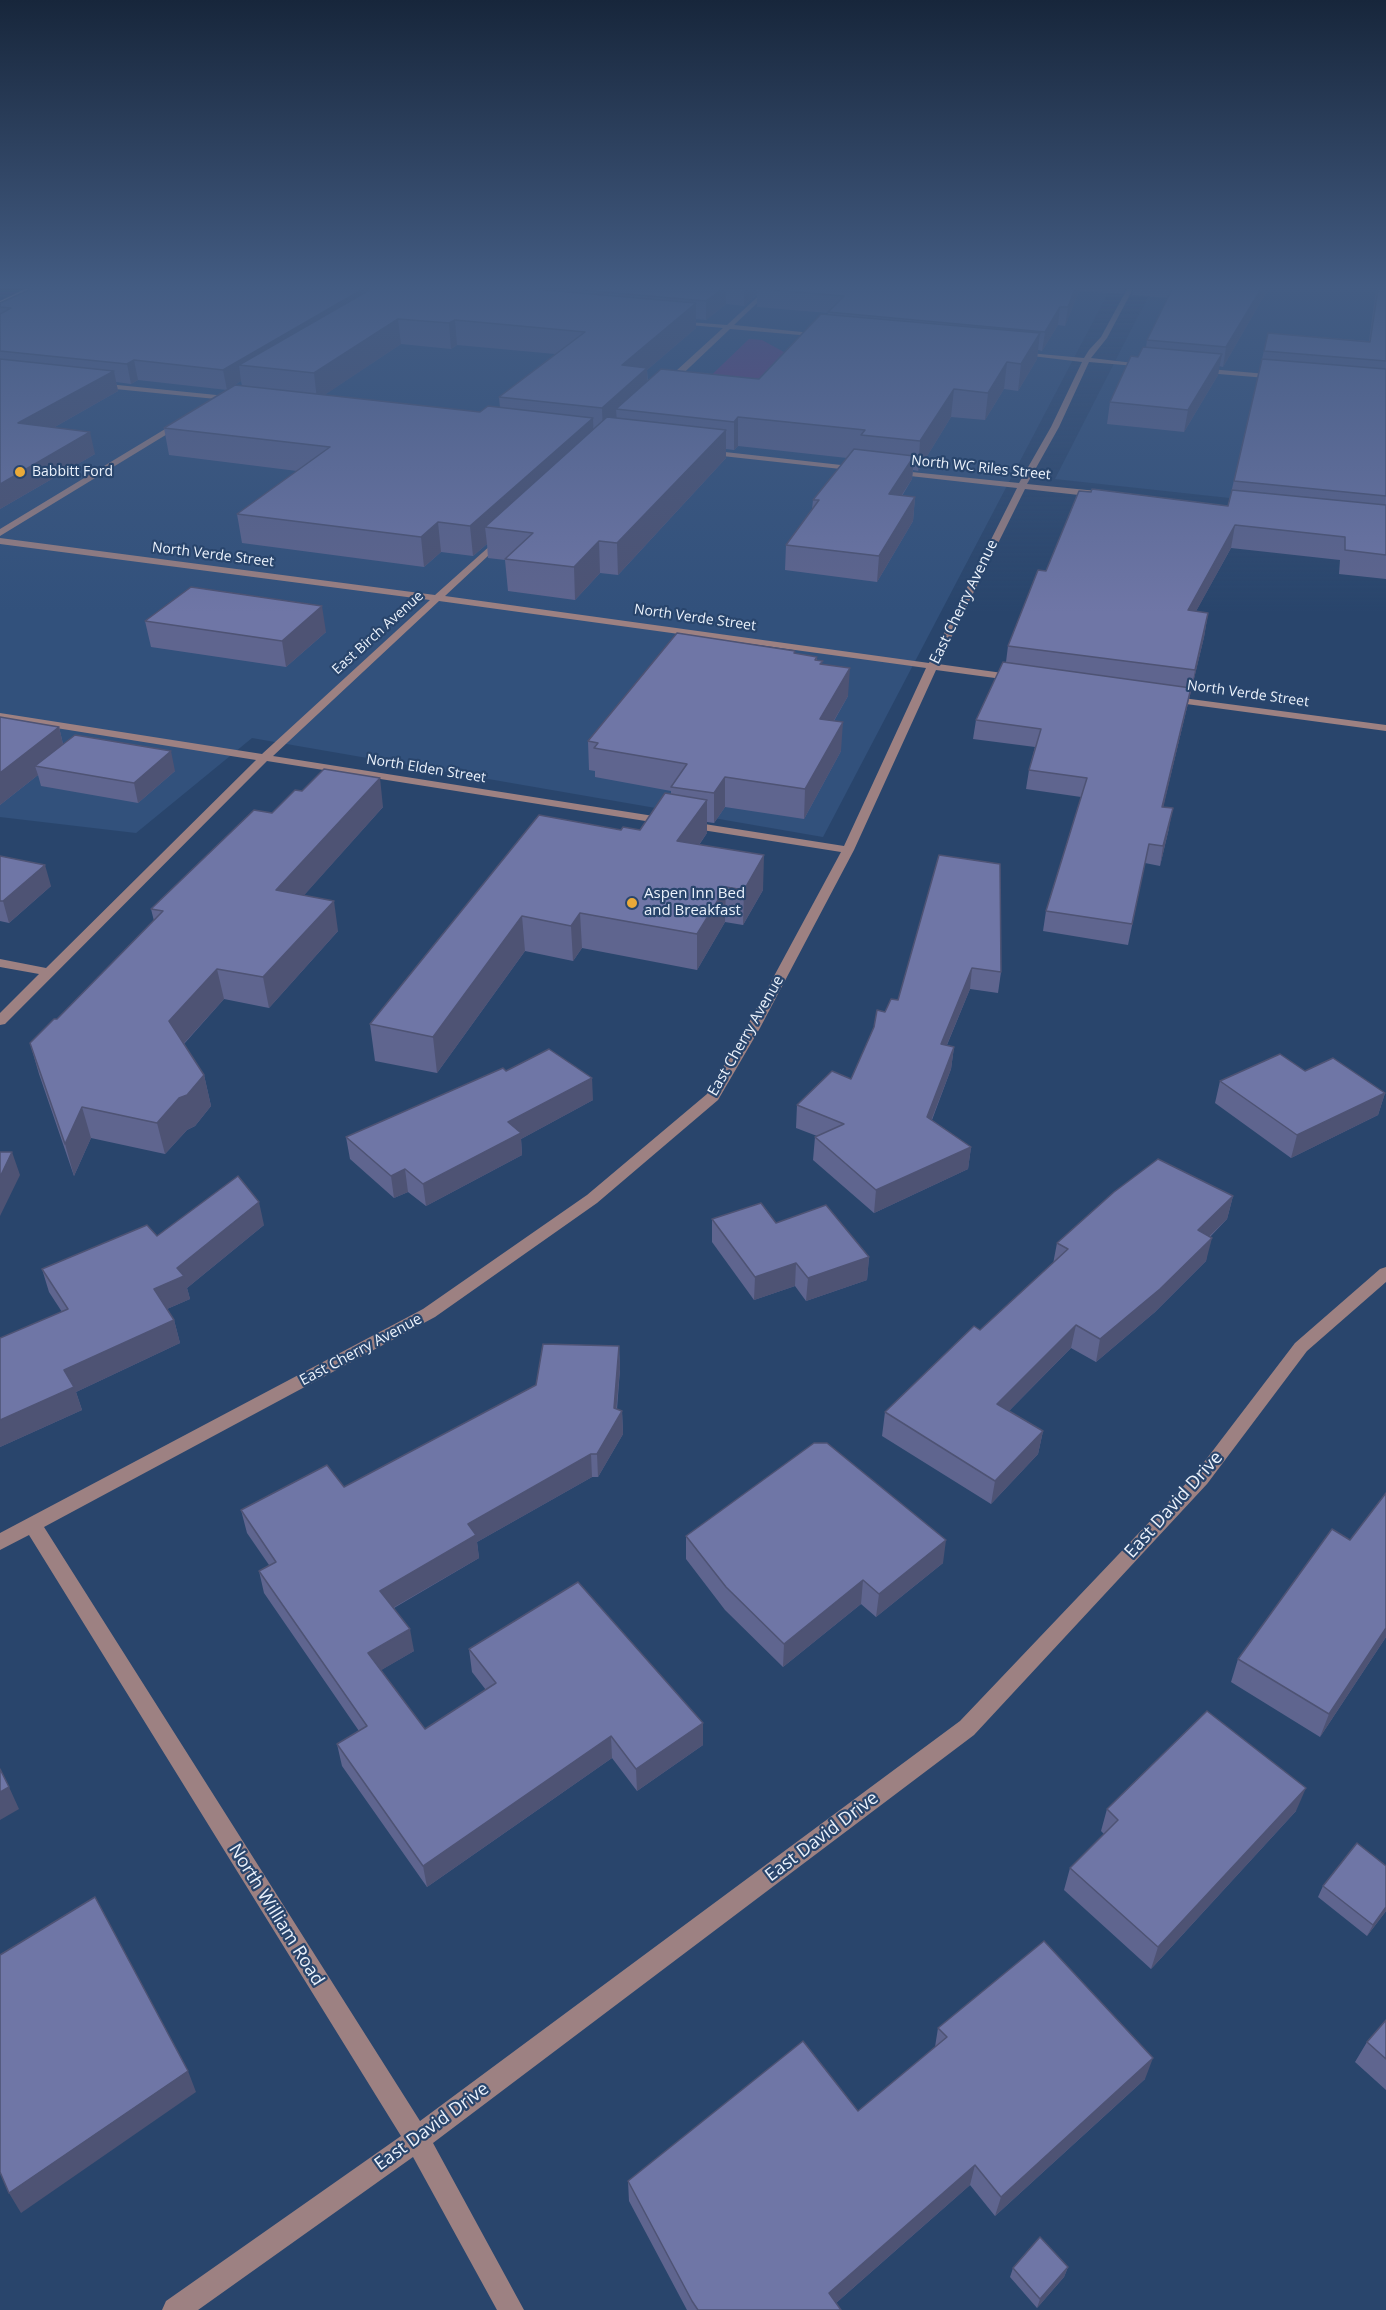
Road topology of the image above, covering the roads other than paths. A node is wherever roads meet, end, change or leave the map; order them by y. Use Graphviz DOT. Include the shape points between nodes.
graph roads {
  1 [pos="212,397"];
  2 [pos="1068,397"];
  3 [pos="223,398"];
  4 [pos="250,401"];
  5 [pos="212,405"];
  6 [pos="194,416"];
  7 [pos="699,451"];
  8 [pos="872,470"];
  9 [pos="883,471"];
  10 [pos="1022,486"];
  11 [pos="1104,494"];
  12 [pos="0,533"];
  13 [pos="505,535"];
  14 [pos="0,541"];
  15 [pos="438,598"];
  16 [pos="932,667"];
  17 [pos="1025,679"];
  18 [pos="1153,697"];
  19 [pos="0,716"];
  20 [pos="1386,728"];
  21 [pos="263,759"];
  22 [pos="848,850"];
  23 [pos="0,963"];
  24 [pos="49,972"];
  25 [pos="0,1021"];
  26 [pos="1386,1273"];
  27 [pos="33,1526"];
  28 [pos="0,1542"];
  29 [pos="417,2139"];
  30 [pos="175,2310"];
  31 [pos="511,2310"];
  1 -- 3 [label="street"];
  2 -- 10 [label="street, East Cherry Avenue"];
  3 -- 4 [label="street"];
  3 -- 5 [label="street"];
  6 -- 12 [label="street"];
  7 -- 8 [label="street"];
  9 -- 10 [label="street, North WC Riles Street"];
  10 -- 11 [label="street, North WC Riles Street"];
  10 -- 16 [label="street, East Cherry Avenue"];
  13 -- 15 [label="street, East Birch Avenue"];
  14 -- 15 [label="street, North Verde Street"];
  15 -- 16 [label="street, North Verde Street"];
  15 -- 21 [label="street, East Birch Avenue"];
  16 -- 17 [label="street, North Verde Street"];
  16 -- 22 [label="street, East Cherry Avenue"];
  18 -- 20 [label="street, North Verde Street"];
  19 -- 21 [label="street, North Elden Street"];
  21 -- 22 [label="street, North Elden Street"];
  21 -- 24 [label="street, East Birch Avenue"];
  22 -- 27 [label="street, East Cherry Avenue" via="713,1097 592,1199 429,1313"];
  23 -- 24 [label="street"];
  24 -- 25 [label="street, East Birch Avenue"];
  26 -- 29 [label="street, East David Drive" via="1301,1347 1201,1479 967,1728"];
  27 -- 28 [label="street, East Cherry Avenue"];
  27 -- 29 [label="street, North William Road"];
  29 -- 30 [label="street, East David Drive"];
  29 -- 31 [label="street, North William Road"];
}
